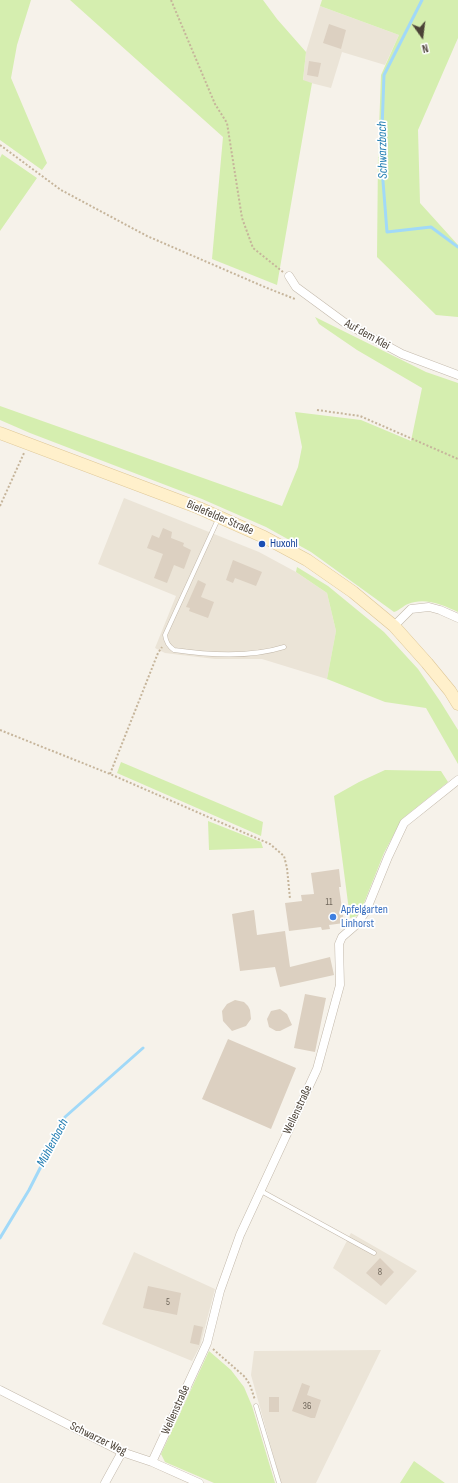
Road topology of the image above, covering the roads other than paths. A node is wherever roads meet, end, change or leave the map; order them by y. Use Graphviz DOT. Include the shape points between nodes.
graph roads {
  1 [pos="288,276"];
  2 [pos="458,375"];
  3 [pos="0,433"];
  4 [pos="219,517"];
  5 [pos="458,618"];
  6 [pos="394,626"];
  7 [pos="284,647"];
  8 [pos="458,704"];
  9 [pos="458,780"];
  10 [pos="260,1191"];
  11 [pos="374,1253"];
  12 [pos="0,1390"];
  13 [pos="256,1406"];
  14 [pos="122,1452"];
  15 [pos="152,1462"];
  16 [pos="106,1483"];
  17 [pos="199,1483"];
  18 [pos="279,1483"];
  1 -- 2 [label="street, Auf dem Klei" via="296,287 345,323 402,354"];
  3 -- 4 [label="main road, Bielefelder Straße"];
  4 -- 6 [label="main road, Bielefelder Straße" via="307,560 353,592"];
  4 -- 7 [label="lane" via="165,635 165,641 174,650 217,654 264,653"];
  5 -- 6 [label="street" via="440,610 411,609"];
  6 -- 8 [label="main road, Bielefelder Straße" via="450,691"];
  9 -- 10 [label="street, Wellenstraße" via="404,823 366,911 357,924 342,937 340,985 317,1069"];
  10 -- 11 [label="lane"];
  10 -- 15 [label="street, Wellenstraße" via="240,1235 206,1343"];
  12 -- 14 [label="street, Schwarzer Weg"];
  13 -- 18 [label="lane"];
  14 -- 15 [label="street, Schwarzer Weg"];
  14 -- 16 [label="street"];
  15 -- 17 [label="street, Schwarzer Weg"];
}
